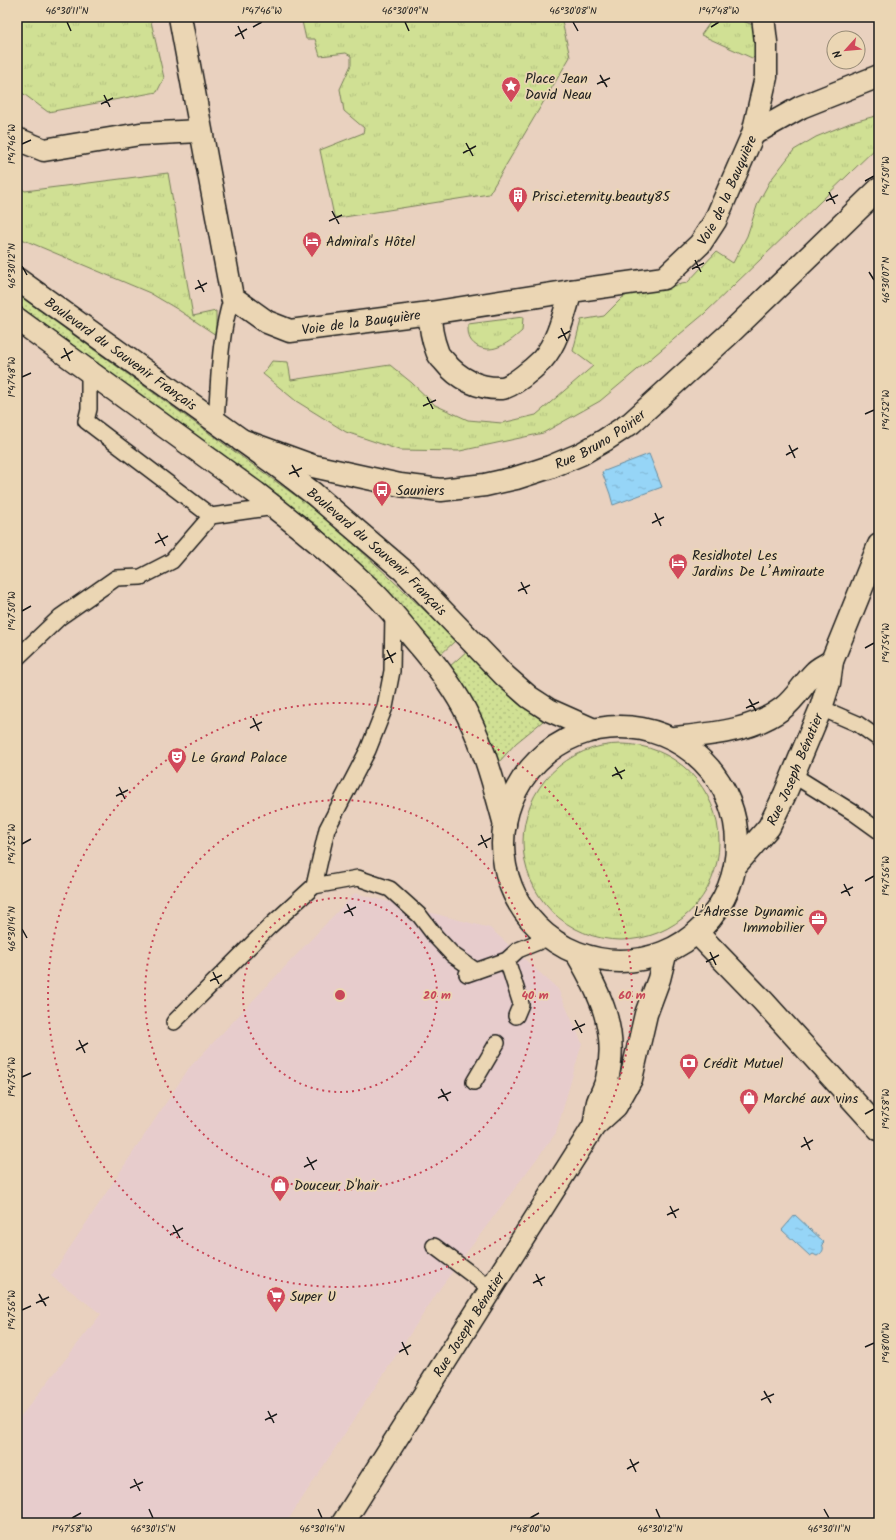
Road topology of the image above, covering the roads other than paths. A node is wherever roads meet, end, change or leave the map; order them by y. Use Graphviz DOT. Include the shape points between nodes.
graph roads {
  1 [pos="180,17"];
  2 [pos="763,17"];
  3 [pos="879,76"];
  4 [pos="200,131"];
  5 [pos="754,134"];
  6 [pos="17,139"];
  7 [pos="879,189"];
  8 [pos="17,279"];
  9 [pos="571,291"];
  10 [pos="232,297"];
  11 [pos="430,312"];
  12 [pos="17,319"];
  13 [pos="89,370"];
  14 [pos="216,422"];
  15 [pos="241,440"];
  16 [pos="275,507"];
  17 [pos="211,516"];
  18 [pos="879,545"];
  19 [pos="393,613"];
  20 [pos="17,658"];
  21 [pos="832,661"];
  22 [pos="821,708"];
  23 [pos="594,730"];
  24 [pos="675,738"];
  25 [pos="879,739"];
  26 [pos="793,775"];
  27 [pos="505,825"];
  28 [pos="879,830"];
  29 [pos="735,866"];
  30 [pos="314,886"];
  31 [pos="697,933"];
  32 [pos="548,938"];
  33 [pos="577,954"];
  34 [pos="665,955"];
  35 [pos="507,960"];
  36 [pos="516,1016"];
  37 [pos="174,1022"];
  38 [pos="497,1043"];
  39 [pos="474,1082"];
  40 [pos="594,1126"];
  41 [pos="879,1129"];
  42 [pos="434,1246"];
  43 [pos="491,1289"];
  44 [pos="343,1523"];
  1 -- 4 [label="street"];
  2 -- 5 [label="street" via="766,77"];
  3 -- 5 [label="street, Voie de la Bauquière" via="801,107"];
  4 -- 6 [label="street" via="140,134 44,150"];
  4 -- 10 [label="street"];
  5 -- 9 [label="street, Voie de la Bauquière" via="715,221 700,244 664,278"];
  7 -- 15 [label="street, Rue Bruno Poirier" via="728,335 631,423 587,450 550,467 485,485 442,490 400,485 313,466"];
  8 -- 14 [label="street, Boulevard du Souvenir Français"];
  9 -- 11 [label="street"];
  9 -- 11 [label="street, Voie de la Bauquière" via="556,336 542,360 524,377 503,388 478,386 461,378 451,369 437,353 430,330"];
  10 -- 11 [label="street, Voie de la Bauquière" via="267,322 290,331"];
  10 -- 14 [label="lane" via="226,314"];
  12 -- 13 [label="street"];
  13 -- 16 [label="street"];
  13 -- 17 [label="lane" via="89,409 86,421"];
  14 -- 15 [label="street, Boulevard du Souvenir Français"];
  15 -- 23 [label="street, Boulevard du Souvenir Français" via="314,494 404,571 505,676 529,697 549,710"];
  16 -- 17 [label="lane"];
  16 -- 19 [label="street" via="370,589"];
  17 -- 20 [label="lane" via="172,561 141,577 116,578 60,617"];
  18 -- 21 [label="street, Rue Joseph Bénatier"];
  19 -- 27 [label="street" via="438,667 468,715 484,756"];
  19 -- 30 [label="lane" via="392,671 384,707 368,750 327,829"];
  21 -- 22 [label="street, Rue Joseph Bénatier" via="829,683"];
  21 -- 24 [label="street" via="814,672 801,690 769,717 747,726"];
  22 -- 25 [label="lane" via="858,724"];
  22 -- 26 [label="street, Rue Joseph Bénatier"];
  23 -- 24 [label="street" via="623,727 652,731"];
  23 -- 27 [label="street" via="566,740 541,758 522,780 508,808"];
  24 -- 29 [label="street" via="702,761 719,783 731,809 737,838"];
  26 -- 28 [label="lane"];
  26 -- 29 [label="street, Rue Joseph Bénatier" via="769,828"];
  27 -- 32 [label="street" via="506,873 521,906"];
  29 -- 31 [label="street" via="728,891 715,913"];
  30 -- 35 [label="lane" via="358,878 390,889 420,916 470,973"];
  30 -- 37 [label="lane"];
  31 -- 34 [label="street"];
  31 -- 41 [label="street" via="763,1001"];
  32 -- 33 [label="street"];
  32 -- 35 [label="lane" via="518,950"];
  33 -- 34 [label="street" via="607,961 638,960"];
  33 -- 40 [label="street, Rue Joseph Bénatier" via="592,979 605,1009 609,1026 610,1054 607,1079 598,1102"];
  34 -- 40 [label="street, Rue Joseph Bénatier" via="646,1014 631,1079 616,1106"];
  35 -- 36 [label="lane" via="520,1004"];
  38 -- 39 [label="lane"];
  40 -- 43 [label="street, Rue Joseph Bénatier"];
  42 -- 43 [label="lane"];
  43 -- 44 [label="street, Rue Joseph Bénatier"];
}
